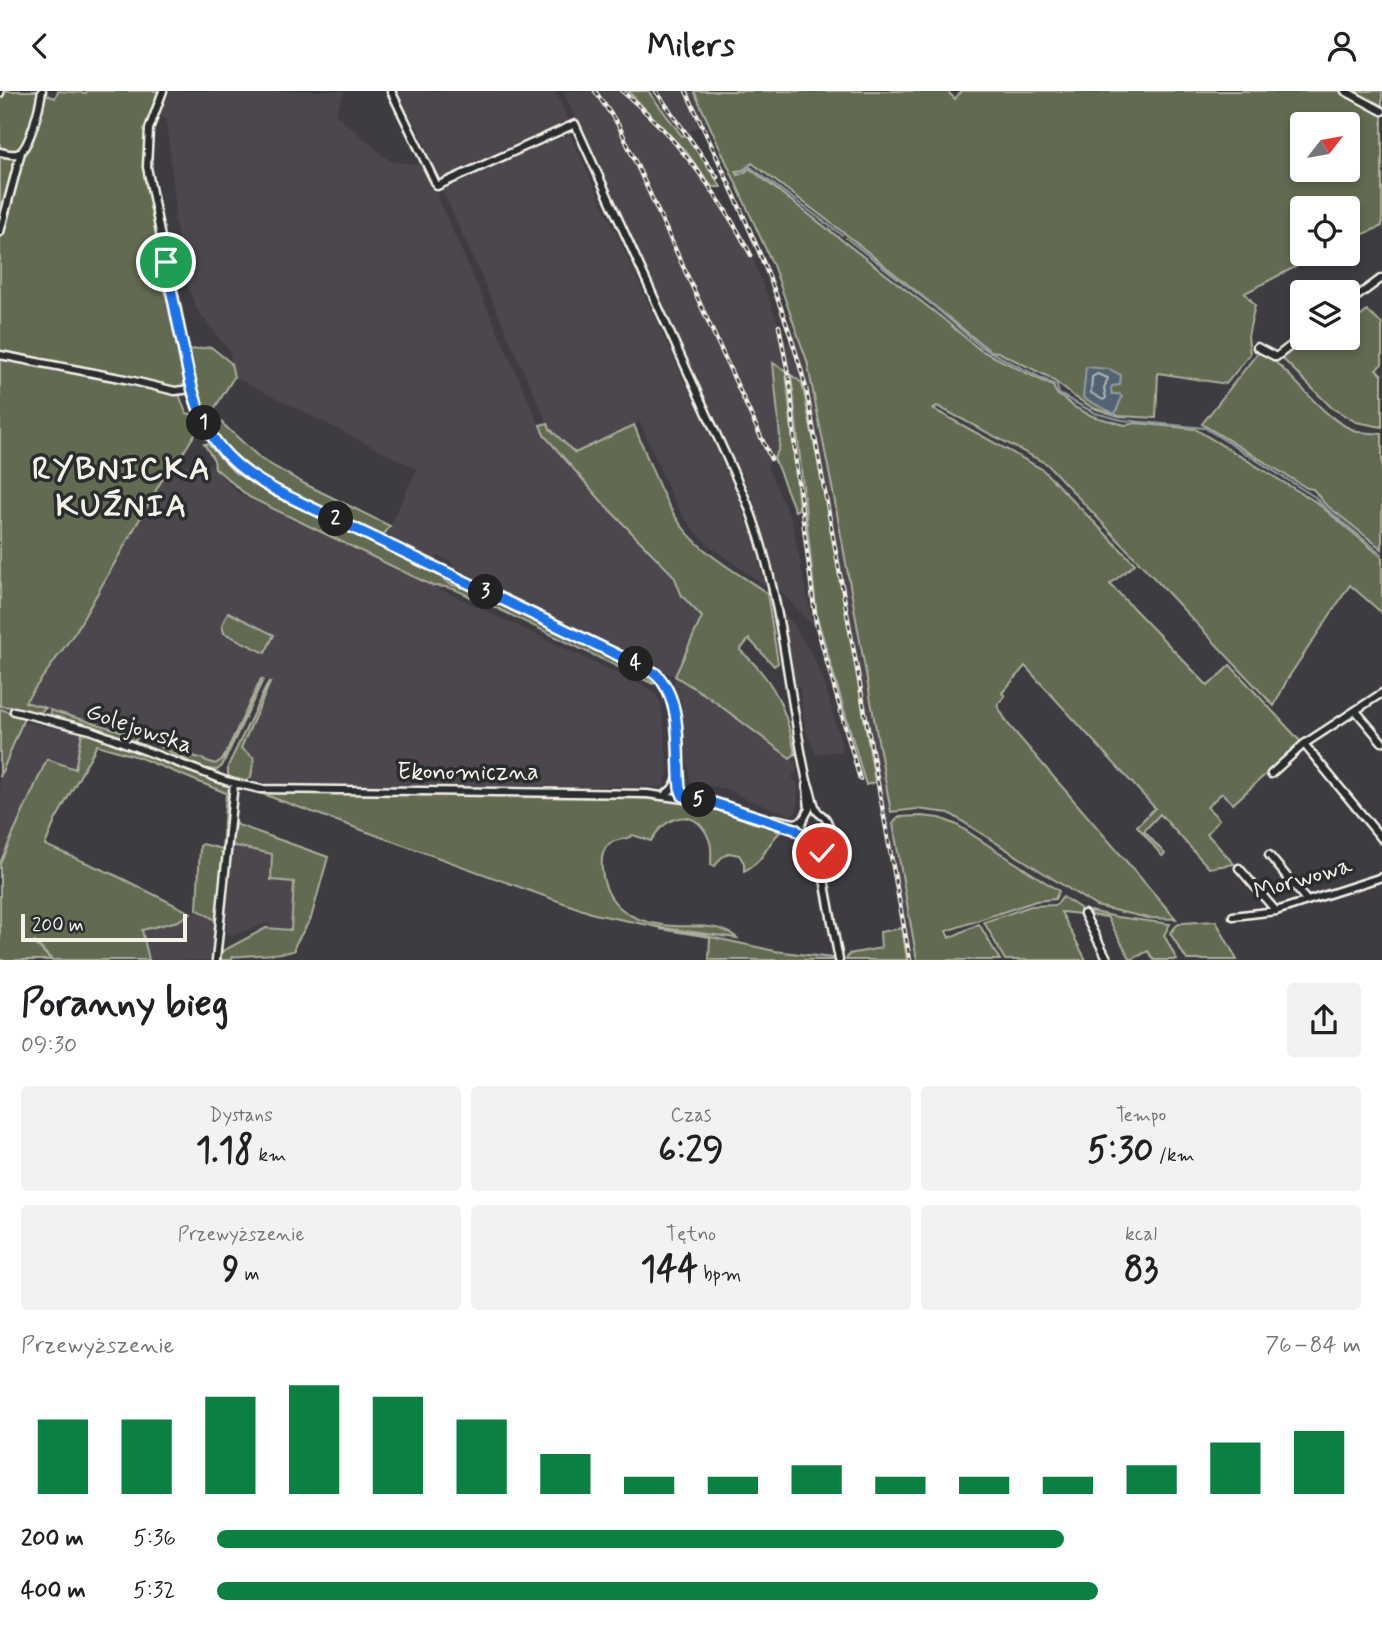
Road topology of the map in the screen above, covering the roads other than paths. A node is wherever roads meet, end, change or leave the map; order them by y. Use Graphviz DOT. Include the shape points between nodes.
graph roads {
  1 [pos="42,91"];
  2 [pos="163,91"];
  3 [pos="391,91"];
  4 [pos="1345,91"];
  5 [pos="1382,111"];
  6 [pos="0,152"];
  7 [pos="21,152"];
  8 [pos="0,232"];
  9 [pos="1382,278"];
  10 [pos="1360,294"];
  11 [pos="1290,346"];
  12 [pos="1258,347"];
  13 [pos="0,355"];
  14 [pos="191,389"];
  15 [pos="1382,693"];
  16 [pos="14,711"];
  17 [pos="1356,711"];
  18 [pos="1382,742"];
  19 [pos="1304,744"];
  20 [pos="1271,774"];
  21 [pos="679,778"];
  22 [pos="807,781"];
  23 [pos="234,783"];
  24 [pos="250,787"];
  25 [pos="664,796"];
  26 [pos="685,798"];
  27 [pos="818,814"];
  28 [pos="764,818"];
  29 [pos="805,818"];
  30 [pos="802,832"];
  31 [pos="823,839"];
  32 [pos="1382,839"];
  33 [pos="810,841"];
  34 [pos="1269,856"];
  35 [pos="1239,867"];
  36 [pos="1382,877"];
  37 [pos="824,879"];
  38 [pos="1307,901"];
  39 [pos="1276,911"];
  40 [pos="1084,914"];
  41 [pos="1233,916"];
  42 [pos="216,960"];
  43 [pos="839,960"];
  44 [pos="1108,960"];
  1 -- 7 [label="street"];
  2 -- 14 [label="street" via="149,129 147,167"];
  3 -- 22 [label="street" via="437,186 575,124 755,524 770,580"];
  4 -- 5 [label="street"];
  6 -- 7 [label="street"];
  7 -- 8 [label="street"];
  9 -- 10 [label="street"];
  11 -- 12 [label="street" via="1276,357"];
  13 -- 14 [label="street" via="175,391"];
  14 -- 21 [label="street" via="214,440 260,482 655,673 673,705"];
  15 -- 17 [label="street"];
  16 -- 23 [label="street, Golejowska" via="97,732"];
  17 -- 18 [label="street"];
  17 -- 19 [label="street"];
  19 -- 20 [label="street"];
  19 -- 32 [label="street, Morwowa"];
  21 -- 25 [label="street"];
  21 -- 26 [label="street"];
  22 -- 27 [label="street"];
  22 -- 29 [label="street"];
  23 -- 24 [label="street, Golejowska"];
  23 -- 42 [label="street"];
  24 -- 25 [label="street, Ekonomiczna"];
  25 -- 26 [label="street, Ekonomiczna"];
  26 -- 28 [label="street, Ekonomiczna"];
  27 -- 29 [label="street"];
  27 -- 31 [label="street" via="829,825"];
  28 -- 29 [label="street, Ekonomiczna" via="794,823"];
  28 -- 30 [label="street, Ekonomiczna"];
  29 -- 30 [label="street"];
  30 -- 33 [label="street"];
  31 -- 33 [label="street"];
  31 -- 37 [label="street"];
  33 -- 37 [label="street"];
  34 -- 38 [label="street"];
  35 -- 39 [label="street"];
  36 -- 38 [label="street, Morwowa"];
  37 -- 43 [label="street"];
  38 -- 39 [label="street, Morwowa"];
  39 -- 41 [label="street, Morwowa"];
  40 -- 44 [label="street"];
}
